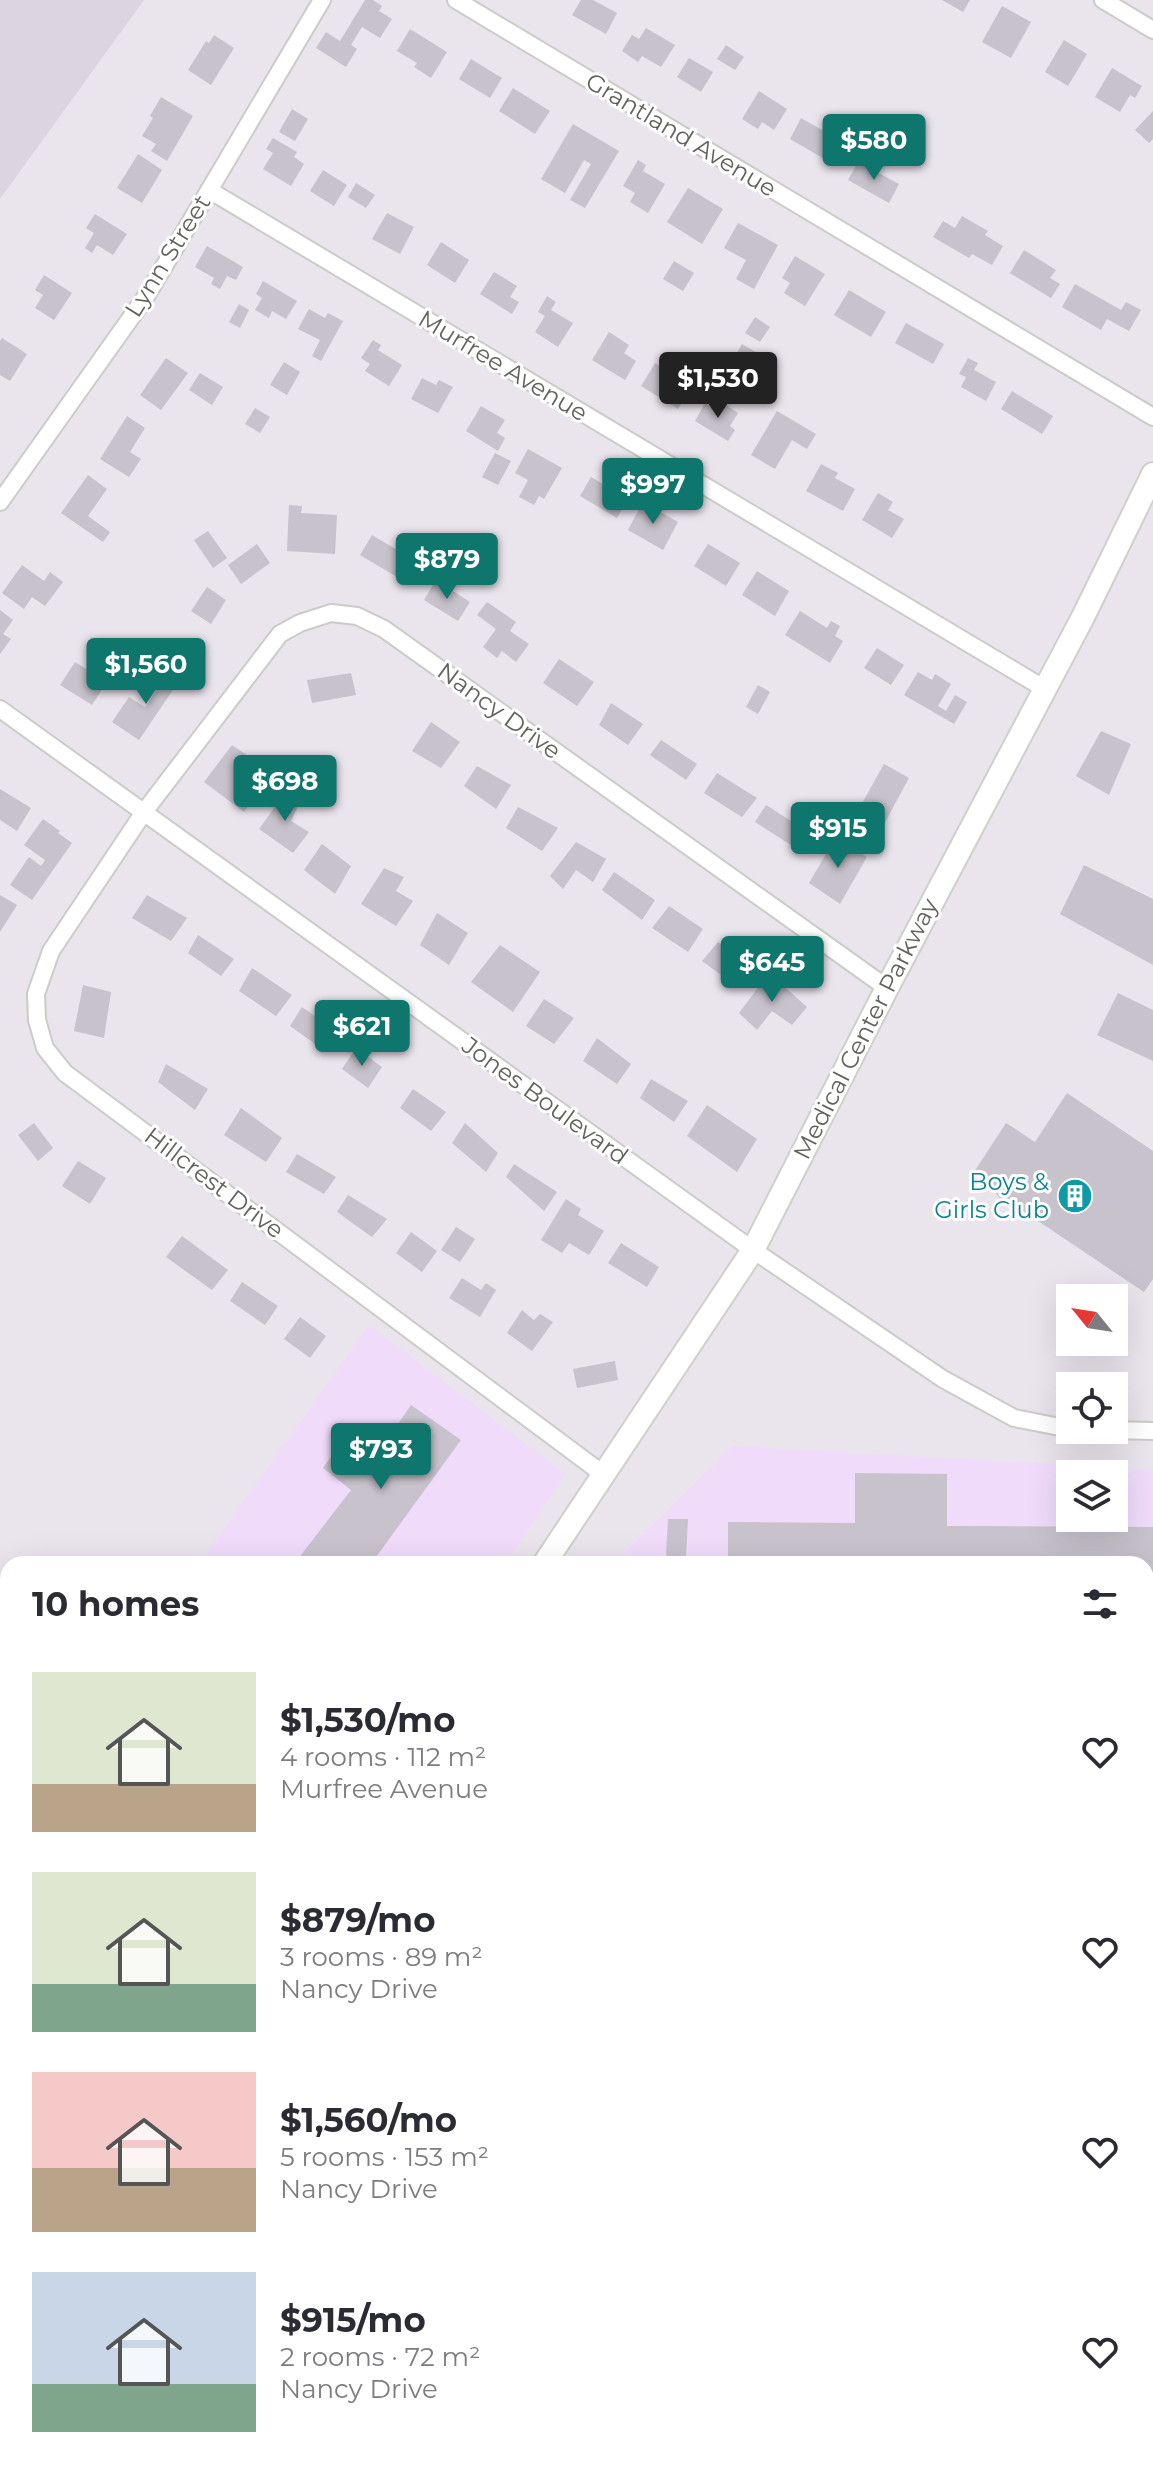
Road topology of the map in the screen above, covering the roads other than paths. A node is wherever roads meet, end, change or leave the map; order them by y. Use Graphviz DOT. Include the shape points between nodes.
graph roads {
  1 [pos="322,0"];
  2 [pos="1103,0"];
  3 [pos="459,1"];
  4 [pos="1153,30"];
  5 [pos="209,190"];
  6 [pos="1153,417"];
  7 [pos="1153,474"];
  8 [pos="0,502"];
  9 [pos="1045,689"];
  10 [pos="0,709"];
  11 [pos="144,812"];
  12 [pos="887,988"];
  13 [pos="753,1250"];
  14 [pos="1056,1426"];
  15 [pos="1128,1430"];
  16 [pos="1153,1431"];
  17 [pos="603,1474"];
  18 [pos="549,1556"];
  1 -- 5 [label="street, Lynn Street"];
  2 -- 4 [label="street"];
  3 -- 6 [label="street, Grantland Avenue"];
  5 -- 8 [label="street, Lynn Street" via="147,295"];
  5 -- 9 [label="street, Murfree Avenue"];
  7 -- 9 [label="main road, Medical Center Parkway"];
  9 -- 12 [label="main road, Medical Center Parkway"];
  10 -- 11 [label="street, Jones Boulevard"];
  11 -- 12 [label="street, Nancy Drive" via="280,634 331,613 357,616 384,629"];
  11 -- 13 [label="street, Jones Boulevard"];
  11 -- 17 [label="street, Hillcrest Drive" via="51,951 36,994 45,1048 65,1073"];
  12 -- 13 [label="main road, Medical Center Parkway"];
  13 -- 14 [label="street, Jones Boulevard" via="943,1379 1014,1418"];
  13 -- 17 [label="main road, Medical Center Parkway"];
  15 -- 16 [label="street"];
  17 -- 18 [label="main road, Medical Center Parkway"];
}
